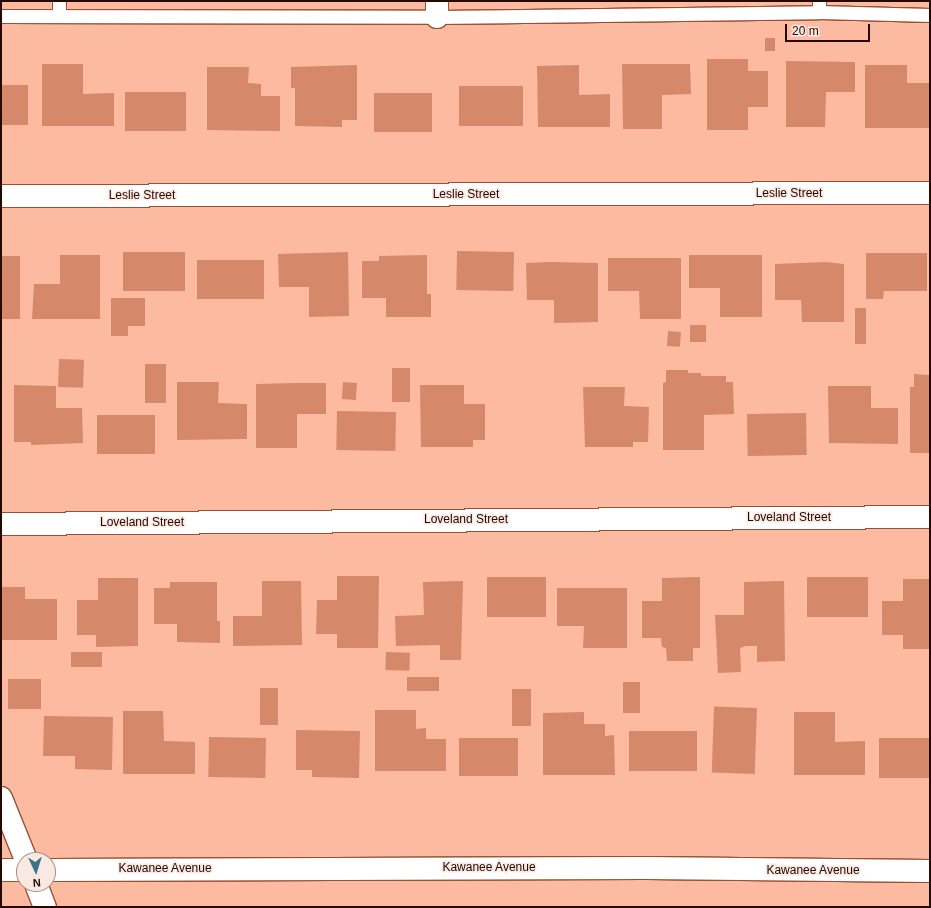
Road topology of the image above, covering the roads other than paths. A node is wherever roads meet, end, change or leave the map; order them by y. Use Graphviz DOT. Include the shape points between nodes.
graph roads {
  1 [pos="59,1"];
  2 [pos="819,6"];
  3 [pos="437,9"];
  4 [pos="930,15"];
  5 [pos="1,16"];
  6 [pos="59,16"];
  7 [pos="930,193"];
  8 [pos="1,196"];
  9 [pos="930,517"];
  10 [pos="1,524"];
  11 [pos="1,798"];
  12 [pos="23,852"];
  13 [pos="1,870"];
  14 [pos="16,870"];
  15 [pos="56,870"];
  16 [pos="930,872"];
  17 [pos="39,892"];
  18 [pos="45,907"];
  1 -- 6 [label="lane"];
  2 -- 3 [label="lane"];
  2 -- 4 [label="lane"];
  3 -- 6 [label="lane"];
  5 -- 6 [label="lane"];
  7 -- 8 [label="street, Leslie Street"];
  9 -- 10 [label="street, Loveland Street"];
  11 -- 12 [label="street"];
  13 -- 14 [label="street"];
  15 -- 16 [label="street, Kawanee Avenue" via="648,868"];
  17 -- 18 [label="street"];
}
